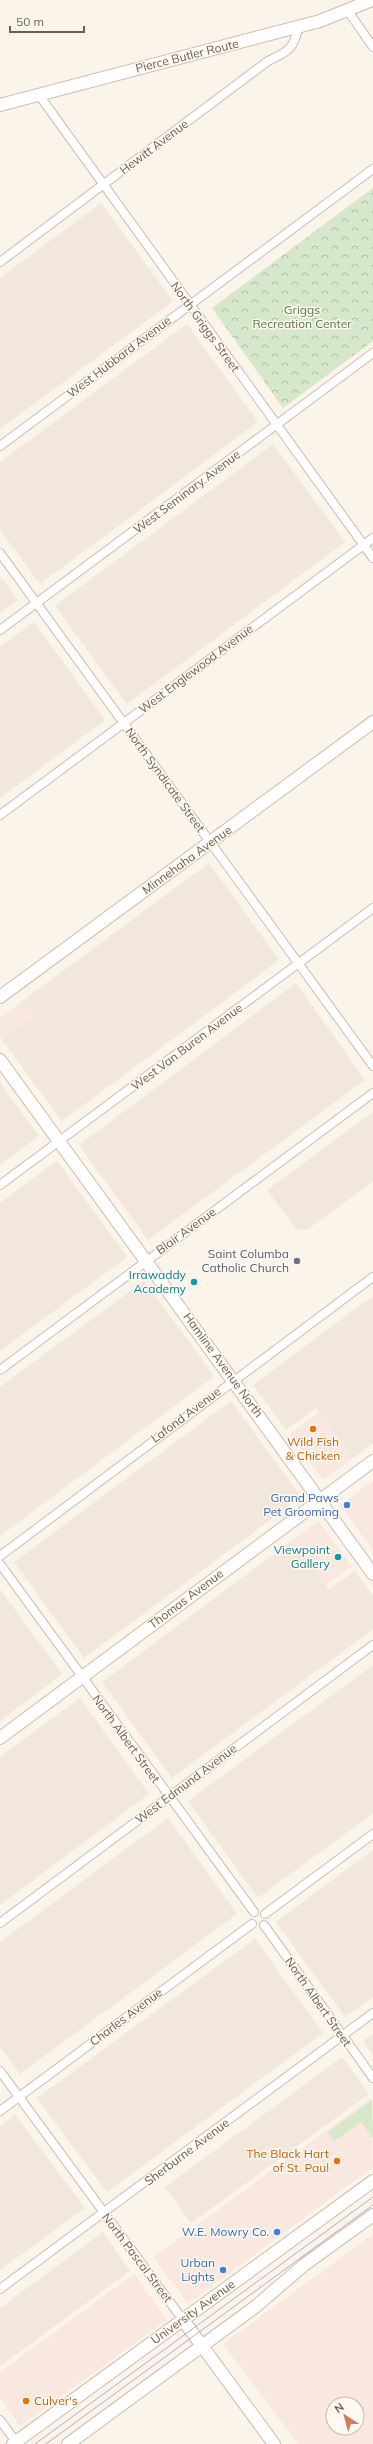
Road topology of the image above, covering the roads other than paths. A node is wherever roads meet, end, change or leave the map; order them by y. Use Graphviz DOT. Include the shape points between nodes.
graph roads {
  1 [pos="372,0"];
  2 [pos="348,11"];
  3 [pos="298,28"];
  4 [pos="373,47"];
  5 [pos="39,95"];
  6 [pos="0,105"];
  7 [pos="373,170"];
  8 [pos="103,186"];
  9 [pos="0,262"];
  10 [pos="189,305"];
  11 [pos="373,353"];
  12 [pos="277,425"];
  13 [pos="0,446"];
  14 [pos="373,538"];
  15 [pos="364,545"];
  16 [pos="0,553"];
  17 [pos="373,558"];
  18 [pos="37,603"];
  19 [pos="0,630"];
  20 [pos="373,722"];
  21 [pos="124,723"];
  22 [pos="0,815"];
  23 [pos="210,842"];
  24 [pos="373,908"];
  25 [pos="299,963"];
  26 [pos="0,997"];
  27 [pos="0,1060"];
  28 [pos="373,1066"];
  29 [pos="373,1093"];
  30 [pos="59,1141"];
  31 [pos="0,1185"];
  32 [pos="146,1260"];
  33 [pos="373,1277"];
  34 [pos="0,1370"];
  35 [pos="234,1380"];
  36 [pos="373,1460"];
  37 [pos="320,1499"];
  38 [pos="0,1556"];
  39 [pos="0,1564"];
  40 [pos="373,1574"];
  41 [pos="373,1645"];
  42 [pos="82,1677"];
  43 [pos="0,1738"];
  44 [pos="168,1797"];
  45 [pos="373,1834"];
  46 [pos="254,1912"];
  47 [pos="265,1914"];
  48 [pos="0,1923"];
  49 [pos="252,1924"];
  50 [pos="264,1925"];
  51 [pos="373,2014"];
  52 [pos="342,2036"];
  53 [pos="0,2071"];
  54 [pos="373,2078"];
  55 [pos="19,2097"];
  56 [pos="0,2111"];
  57 [pos="373,2180"];
  58 [pos="104,2213"];
  59 [pos="373,2215"];
  60 [pos="0,2289"];
  61 [pos="183,2320"];
  62 [pos="203,2345"];
  63 [pos="0,2420"];
  64 [pos="15,2443"];
  65 [pos="68,2444"];
  66 [pos="274,2444"];
  1 -- 2 [label="street, Pierce Butler Route"];
  2 -- 3 [label="street, Pierce Butler Route"];
  2 -- 4 [label="street"];
  3 -- 5 [label="street, Pierce Butler Route"];
  3 -- 8 [label="street, Hewitt Avenue" via="296,40 289,51 268,61"];
  5 -- 6 [label="street, Pierce Butler Route"];
  5 -- 8 [label="street, North Griggs Street"];
  7 -- 10 [label="street, West Hubbard Avenue"];
  8 -- 9 [label="street, Hewitt Avenue"];
  8 -- 10 [label="street, North Griggs Street"];
  10 -- 12 [label="street, North Griggs Street"];
  10 -- 13 [label="street, West Hubbard Avenue"];
  11 -- 12 [label="street, West Seminary Avenue"];
  12 -- 15 [label="street, North Griggs Street"];
  12 -- 18 [label="street, West Seminary Avenue"];
  14 -- 15 [label="street, West Englewood Avenue"];
  15 -- 17 [label="street, North Griggs Street"];
  15 -- 21 [label="street, West Englewood Avenue"];
  16 -- 18 [label="street, North Syndicate Street"];
  18 -- 19 [label="street, West Seminary Avenue"];
  18 -- 21 [label="street, North Syndicate Street"];
  20 -- 23 [label="street, Minnehaha Avenue"];
  21 -- 22 [label="street, West Englewood Avenue"];
  21 -- 23 [label="street, North Syndicate Street"];
  23 -- 25 [label="street, North Syndicate Street"];
  23 -- 26 [label="street, Minnehaha Avenue"];
  24 -- 25 [label="street, West Van Buren Avenue"];
  25 -- 28 [label="street, North Syndicate Street"];
  25 -- 30 [label="street, West Van Buren Avenue"];
  27 -- 30 [label="street, Hamline Avenue North"];
  29 -- 32 [label="street, Blair Avenue"];
  30 -- 31 [label="street, West Van Buren Avenue"];
  30 -- 32 [label="street, Hamline Avenue North"];
  32 -- 34 [label="street, Blair Avenue"];
  32 -- 35 [label="street, Hamline Avenue North"];
  33 -- 35 [label="street, Lafond Avenue"];
  35 -- 37 [label="street, Hamline Avenue North"];
  35 -- 38 [label="street, Lafond Avenue"];
  36 -- 37 [label="street, Thomas Avenue"];
  37 -- 40 [label="street, Hamline Avenue North"];
  37 -- 42 [label="street, Thomas Avenue"];
  39 -- 42 [label="street, North Albert Street"];
  41 -- 44 [label="street, West Edmund Avenue"];
  42 -- 43 [label="street, Thomas Avenue"];
  42 -- 44 [label="street, North Albert Street"];
  44 -- 46 [label="street, North Albert Street"];
  44 -- 48 [label="street, West Edmund Avenue"];
  45 -- 47 [label="street"];
  46 -- 47 [label="street"];
  46 -- 49 [label="street" via="250,1919"];
  47 -- 50 [label="street"];
  49 -- 50 [label="street" via="258,1927"];
  49 -- 55 [label="street, Charles Avenue"];
  50 -- 52 [label="street, North Albert Street"];
  51 -- 52 [label="street, Sherburne Avenue"];
  52 -- 54 [label="street, North Albert Street"];
  52 -- 58 [label="street, Sherburne Avenue"];
  53 -- 55 [label="street, North Pascal Street"];
  55 -- 56 [label="street, Charles Avenue"];
  55 -- 58 [label="street, North Pascal Street"];
  57 -- 61 [label="street, University Avenue"];
  58 -- 60 [label="street, Sherburne Avenue"];
  58 -- 61 [label="street, North Pascal Street"];
  59 -- 62 [label="street" via="304,2265"];
  61 -- 62 [label="street, North Pascal Street"];
  61 -- 64 [label="street, University Avenue"];
  62 -- 65 [label="street"];
  62 -- 66 [label="street, North Pascal Street"];
  63 -- 64 [label="street"];
}
